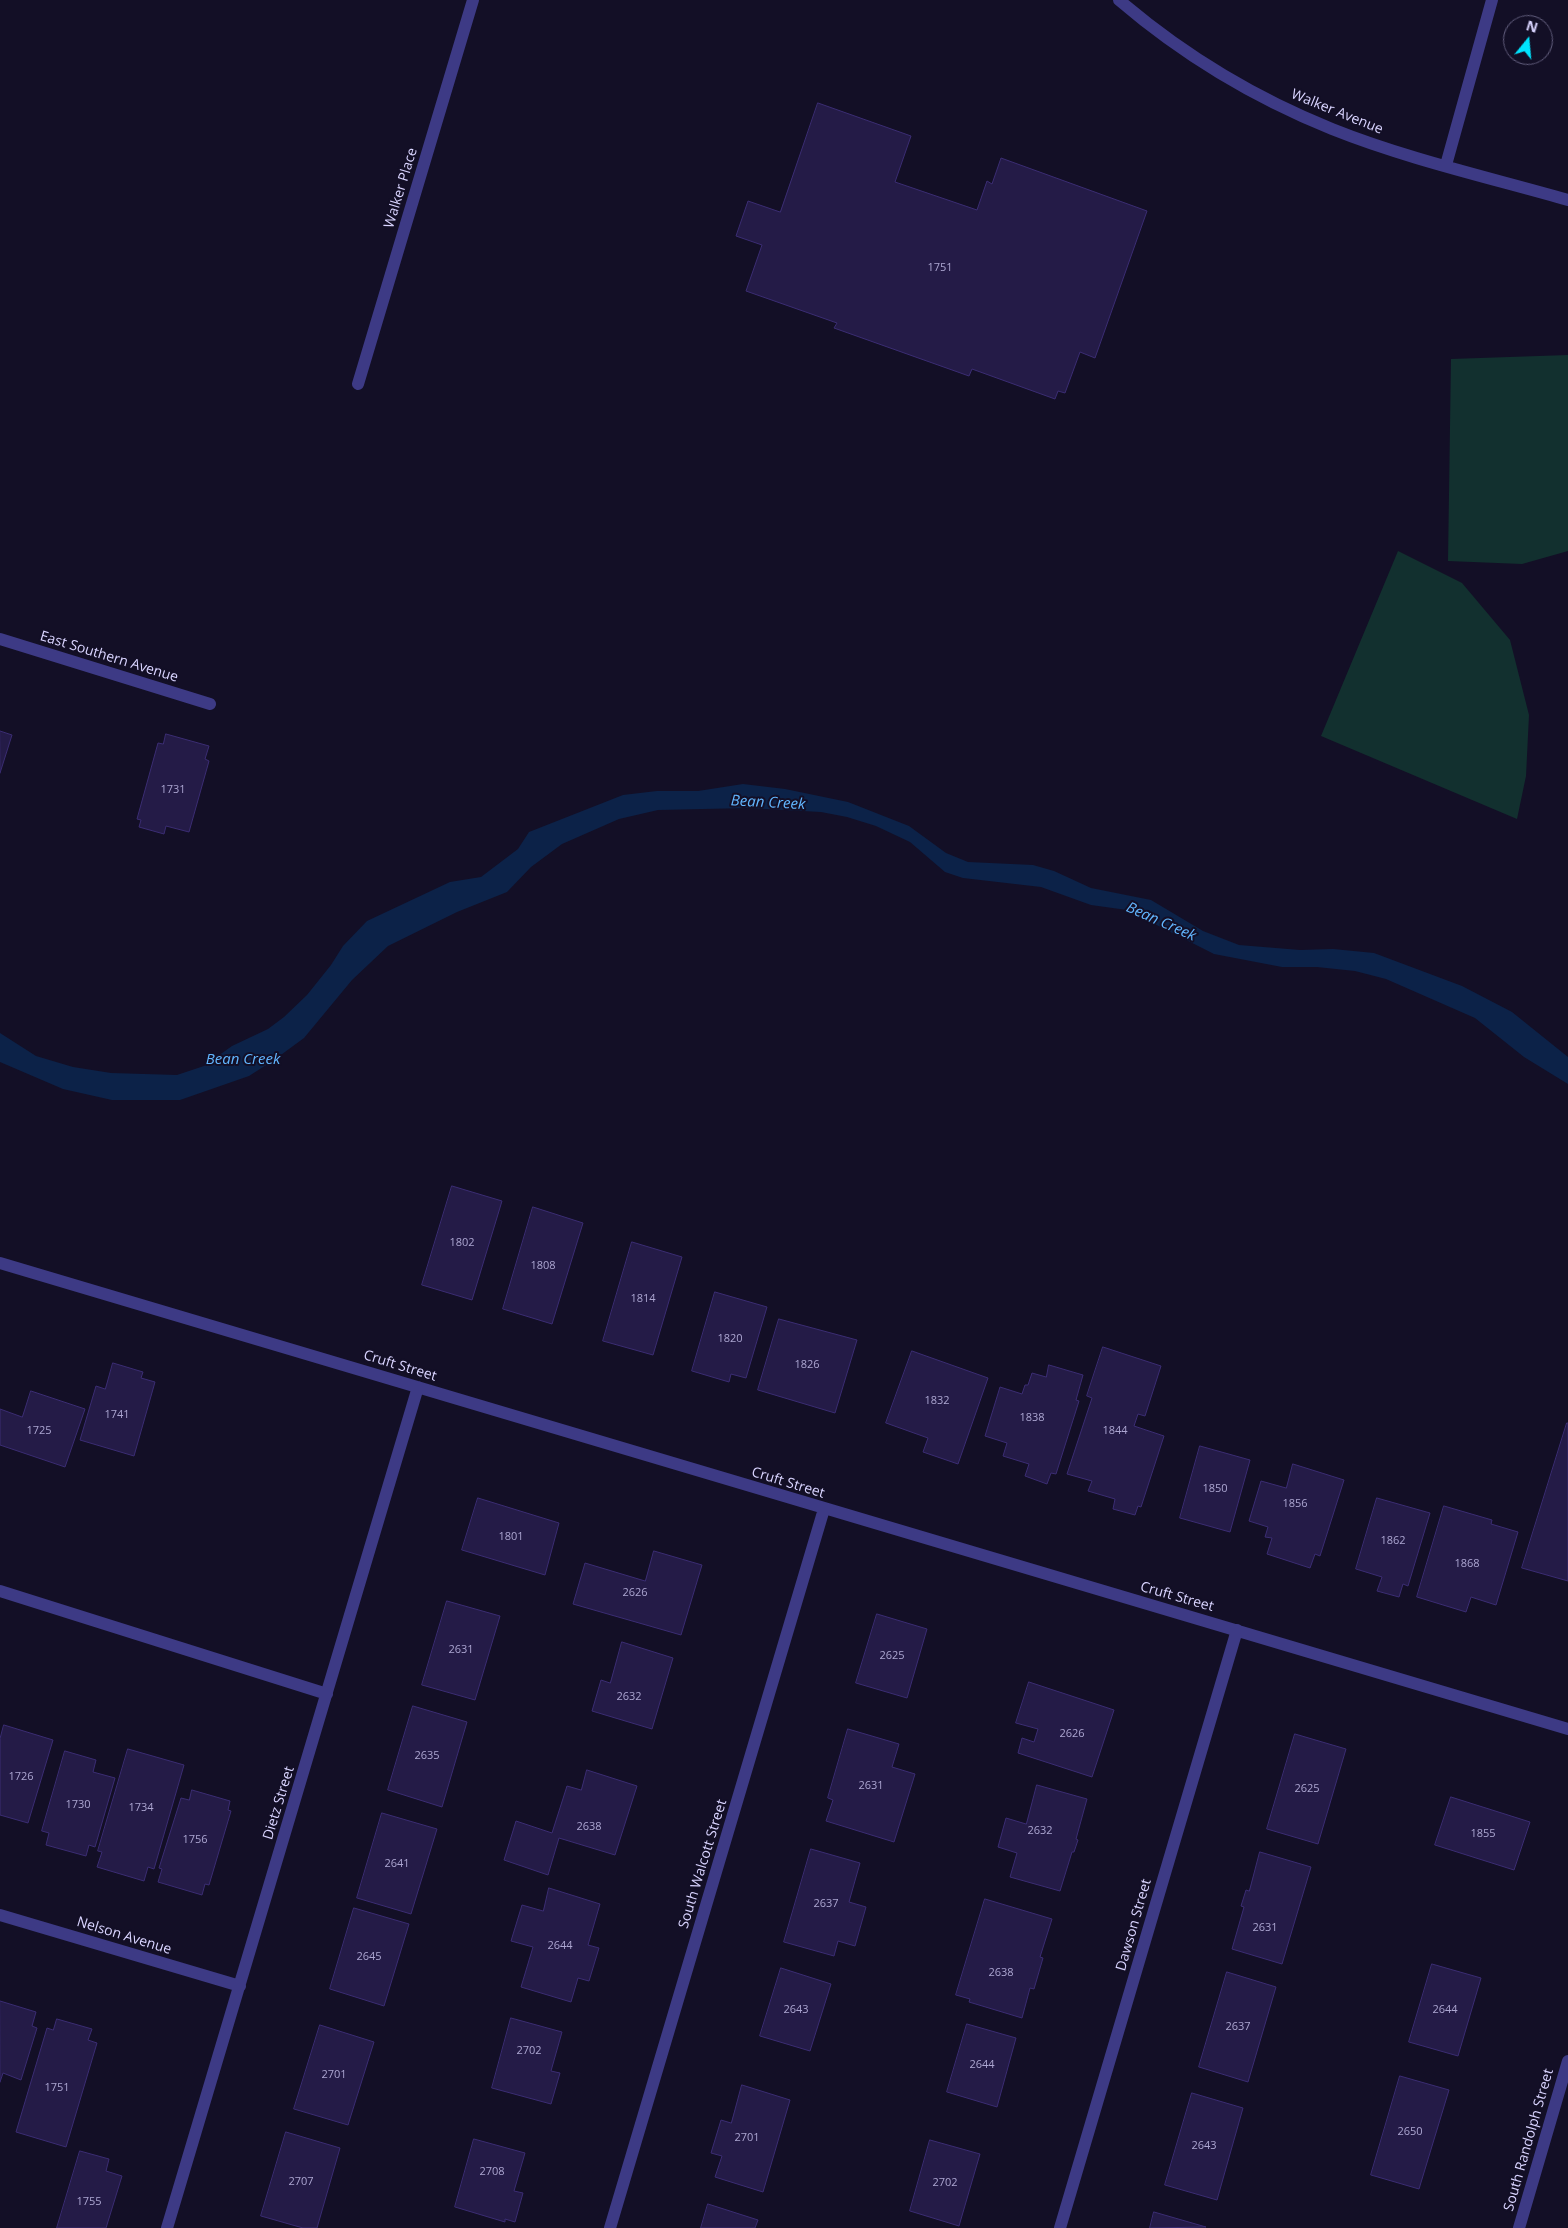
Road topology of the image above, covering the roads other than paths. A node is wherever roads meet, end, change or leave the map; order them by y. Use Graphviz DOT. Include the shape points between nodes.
graph roads {
  1 [pos="473,0"];
  2 [pos="1119,0"];
  3 [pos="1492,0"];
  4 [pos="1446,165"];
  5 [pos="1568,200"];
  6 [pos="358,384"];
  7 [pos="0,639"];
  8 [pos="210,704"];
  9 [pos="0,1263"];
  10 [pos="418,1387"];
  11 [pos="824,1509"];
  12 [pos="0,1591"];
  13 [pos="1237,1630"];
  14 [pos="327,1694"];
  15 [pos="1568,1729"];
  16 [pos="0,1915"];
  17 [pos="240,1986"];
  18 [pos="1568,2061"];
  19 [pos="168,2228"];
  20 [pos="610,2228"];
  21 [pos="1060,2228"];
  22 [pos="1519,2228"];
  1 -- 6 [label="street, Walker Place"];
  2 -- 4 [label="street, Walker Avenue" via="1197,58 1254,92 1340,132"];
  3 -- 4 [label="street"];
  4 -- 5 [label="street, Walker Avenue"];
  7 -- 8 [label="street, East Southern Avenue"];
  9 -- 10 [label="street, Cruft Street"];
  10 -- 11 [label="street, Cruft Street"];
  10 -- 14 [label="street, Dietz Street"];
  11 -- 13 [label="street, Cruft Street"];
  11 -- 20 [label="street, South Walcott Street"];
  12 -- 14 [label="street"];
  13 -- 15 [label="street, Cruft Street"];
  13 -- 21 [label="street, Dawson Street"];
  14 -- 17 [label="street, Dietz Street"];
  16 -- 17 [label="street, Nelson Avenue"];
  17 -- 19 [label="street, Dietz Street"];
  18 -- 22 [label="street, South Randolph Street"];
}
